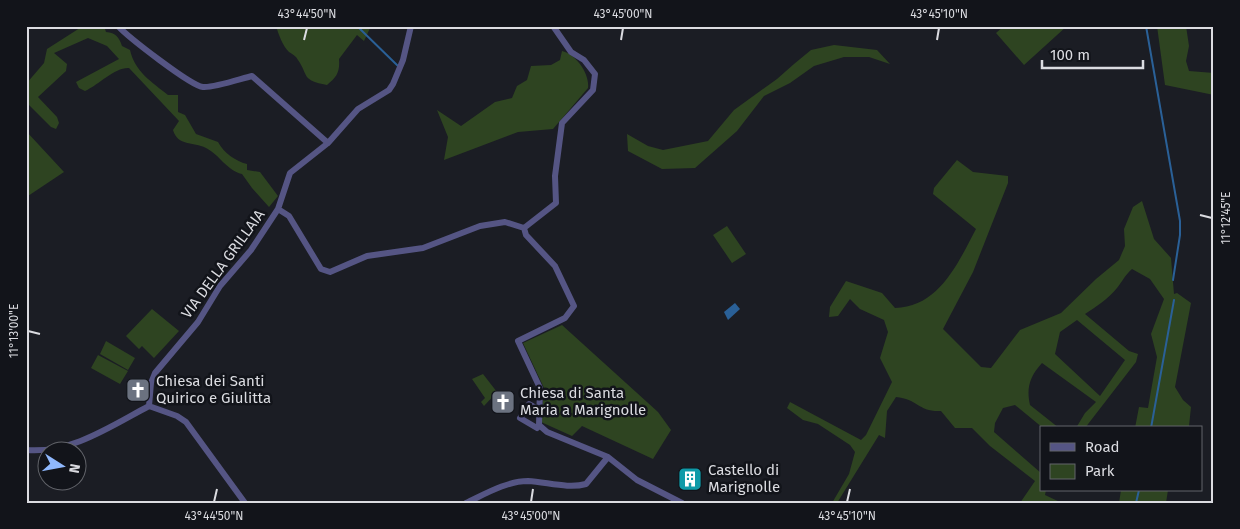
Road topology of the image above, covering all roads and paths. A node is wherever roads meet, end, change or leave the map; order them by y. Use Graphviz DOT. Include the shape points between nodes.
graph roads {
  1 [pos="118,26"];
  2 [pos="411,26"];
  3 [pos="553,26"];
  4 [pos="328,143"];
  5 [pos="278,209"];
  6 [pos="524,228"];
  7 [pos="148,406"];
  8 [pos="538,409"];
  9 [pos="539,425"];
  10 [pos="26,450"];
  11 [pos="608,457"];
  12 [pos="244,503"];
  13 [pos="466,503"];
  14 [pos="682,503"];
  1 -- 4 [label="street" via="187,80 203,87 252,76"];
  2 -- 4 [label="street, VIA DELLA GRILLAIA" via="403,60 389,90 358,109"];
  3 -- 6 [label="street" via="572,52 588,65 594,81 588,96 562,123 555,176 556,203"];
  4 -- 5 [label="street, VIA DELLA GRILLAIA" via="290,173"];
  5 -- 6 [label="street" via="289,216 321,269 330,272 367,256 422,248 480,226 505,222"];
  5 -- 7 [label="street, VIA DELLA GRILLAIA" via="251,250 220,286 198,322 155,373"];
  6 -- 8 [label="street" via="526,235 555,266 574,306 565,318 518,341 540,388"];
  7 -- 10 [label="street" via="98,434 62,448 40,452"];
  7 -- 12 [label="street" via="186,422"];
  8 -- 9 [label="street"];
  8 -- 9 [label="street" via="529,404 520,418 537,428"];
  9 -- 11 [label="street" via="547,432"];
  11 -- 13 [label="street" via="586,484 516,483"];
  11 -- 14 [label="street" via="637,480"];
}
